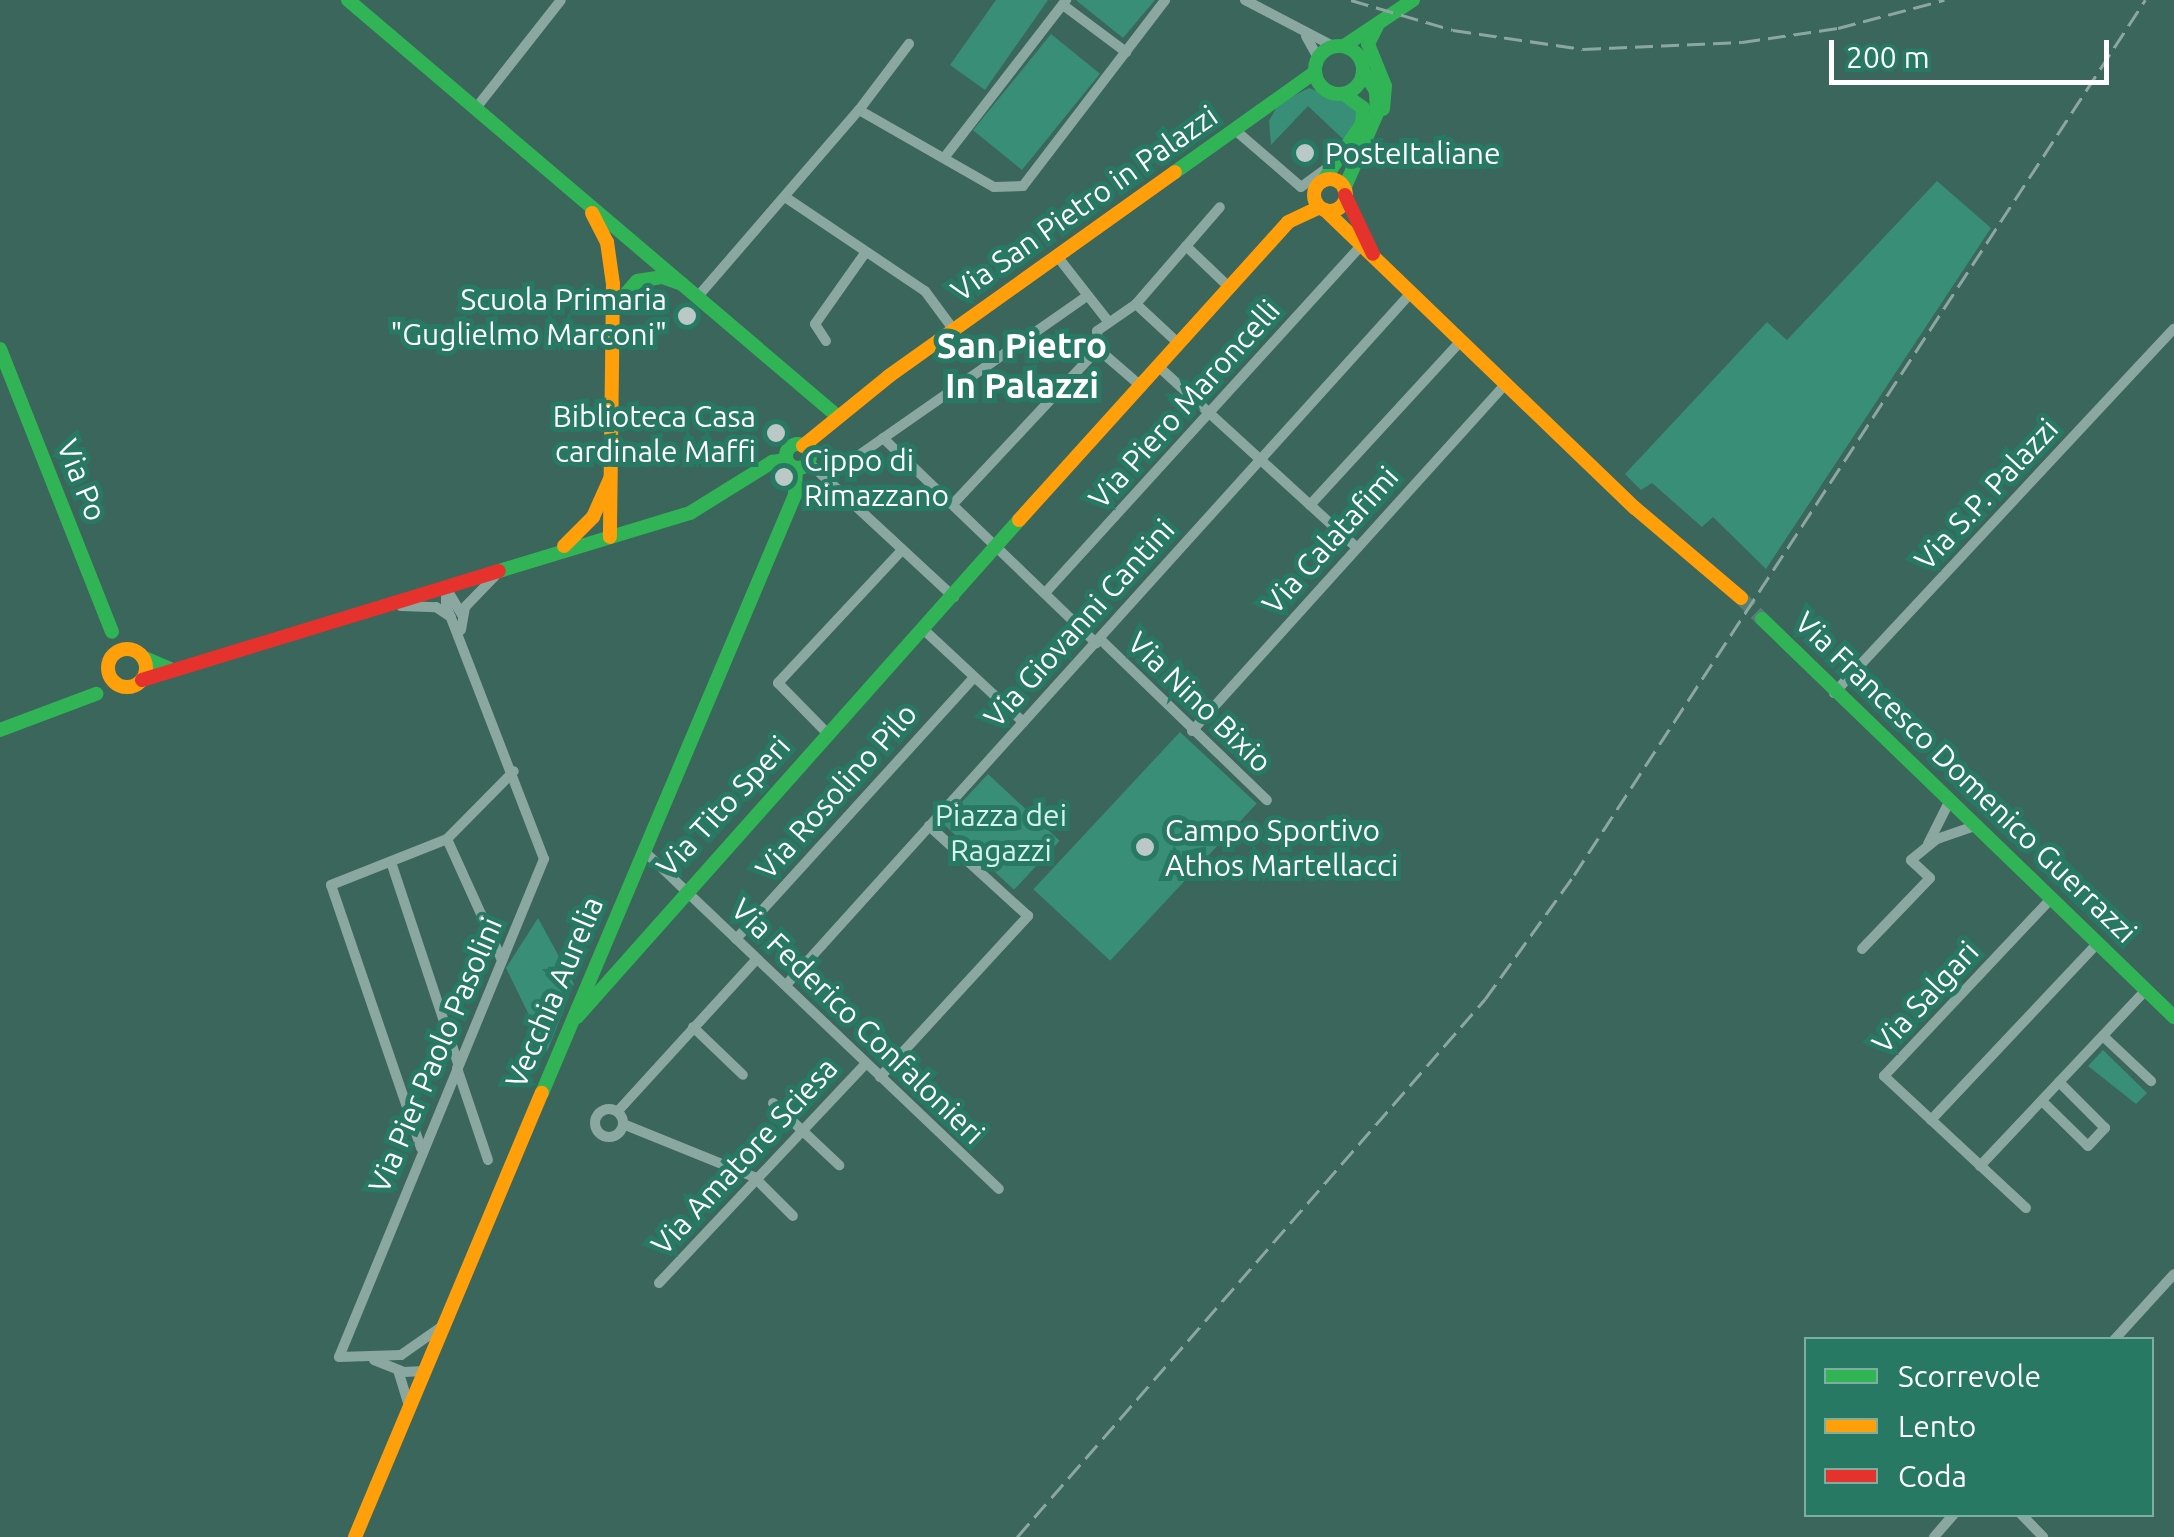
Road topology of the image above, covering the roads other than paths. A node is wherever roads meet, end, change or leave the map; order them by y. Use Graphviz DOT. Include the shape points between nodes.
graph roads {
  1 [pos="348,0"];
  2 [pos="561,0"];
  3 [pos="1165,0"];
  4 [pos="1245,0"];
  5 [pos="1412,0"];
  6 [pos="1064,2"];
  7 [pos="1376,26"];
  8 [pos="1305,36"];
  9 [pos="909,44"];
  10 [pos="1339,46"];
  11 [pos="1126,52"];
  12 [pos="1316,65"];
  13 [pos="1364,72"];
  14 [pos="1344,94"];
  15 [pos="476,108"];
  16 [pos="859,110"];
  17 [pos="1373,129"];
  18 [pos="1236,130"];
  19 [pos="944,158"];
  20 [pos="1338,162"];
  21 [pos="1323,181"];
  22 [pos="1344,192"];
  23 [pos="788,199"];
  24 [pos="585,202"];
  25 [pos="1220,207"];
  26 [pos="1322,209"];
  27 [pos="1186,246"];
  28 [pos="1359,248"];
  29 [pos="865,253"];
  30 [pos="1058,256"];
  31 [pos="1379,264"];
  32 [pos="1230,288"];
  33 [pos="700,294"];
  34 [pos="1410,294"];
  35 [pos="1087,296"];
  36 [pos="1136,304"];
  37 [pos="613,316"];
  38 [pos="1108,321"];
  39 [pos="2174,328"];
  40 [pos="953,329"];
  41 [pos="826,341"];
  42 [pos="1460,342"];
  43 [pos="1179,344"];
  44 [pos="1098,348"];
  45 [pos="0,349"];
  46 [pos="1159,367"];
  47 [pos="1505,384"];
  48 [pos="1142,386"];
  49 [pos="1210,412"];
  50 [pos="836,415"];
  51 [pos="883,438"];
  52 [pos="803,446"];
  53 [pos="1260,460"];
  54 [pos="797,464"];
  55 [pos="612,474"];
  56 [pos="828,476"];
  57 [pos="601,504"];
  58 [pos="953,504"];
  59 [pos="1310,505"];
  60 [pos="608,537"];
  61 [pos="999,548"];
  62 [pos="1357,548"];
  63 [pos="901,551"];
  64 [pos="551,555"];
  65 [pos="501,571"];
  66 [pos="446,588"];
  67 [pos="1046,593"];
  68 [pos="954,598"];
  69 [pos="1740,598"];
  70 [pos="390,606"];
  71 [pos="457,617"];
  72 [pos="1762,619"];
  73 [pos="923,629"];
  74 [pos="112,632"];
  75 [pos="1098,641"];
  76 [pos="136,653"];
  77 [pos="109,666"];
  78 [pos="181,669"];
  79 [pos="974,677"];
  80 [pos="142,680"];
  81 [pos="122,686"];
  82 [pos="1834,692"];
  83 [pos="96,694"];
  84 [pos="1022,722"];
  85 [pos="0,730"];
  86 [pos="1192,731"];
  87 [pos="828,733"];
  88 [pos="514,771"];
  89 [pos="1267,800"];
  90 [pos="1949,802"];
  91 [pos="930,826"];
  92 [pos="1974,826"];
  93 [pos="446,839"];
  94 [pos="1927,845"];
  95 [pos="644,851"];
  96 [pos="391,862"];
  97 [pos="684,890"];
  98 [pos="2052,898"];
  99 [pos="736,939"];
  100 [pos="2098,943"];
  101 [pos="601,945"];
  102 [pos="1862,948"];
  103 [pos="624,958"];
  104 [pos="757,959"];
  105 [pos="502,960"];
  106 [pos="786,985"];
  107 [pos="2146,990"];
  108 [pos="2174,1017"];
  109 [pos="570,1026"];
  110 [pos="694,1028"];
  111 [pos="2102,1036"];
  112 [pos="866,1063"];
  113 [pos="457,1065"];
  114 [pos="743,1075"];
  115 [pos="880,1077"];
  116 [pos="2151,1080"];
  117 [pos="2059,1082"];
  118 [pos="2042,1101"];
  119 [pos="773,1103"];
  120 [pos="618,1112"];
  121 [pos="1931,1120"];
  122 [pos="623,1124"];
  123 [pos="801,1128"];
  124 [pos="421,1148"];
  125 [pos="488,1160"];
  126 [pos="839,1165"];
  127 [pos="1980,1166"];
  128 [pos="754,1178"];
  129 [pos="999,1189"];
  130 [pos="2026,1208"];
  131 [pos="794,1216"];
  132 [pos="2174,1274"];
  133 [pos="659,1283"];
  134 [pos="442,1326"];
  135 [pos="2117,1337"];
  136 [pos="401,1355"];
  137 [pos="374,1360"];
  138 [pos="398,1370"];
  139 [pos="424,1371"];
  140 [pos="410,1405"];
  141 [pos="1951,1517"];
  142 [pos="2023,1517"];
  143 [pos="354,1537"];
  144 [pos="1934,1537"];
  145 [pos="2043,1537"];
  1 -- 15 [label="main road"];
  2 -- 15 [label="street"];
  3 -- 11 [label="street"];
  4 -- 8 [label="street"];
  5 -- 7 [label="main road"];
  6 -- 11 [label="street"];
  6 -- 19 [label="street"];
  7 -- 10 [label="main road"];
  7 -- 17 [label="main road" via="1368,44 1386,94"];
  8 -- 10 [label="street"];
  8 -- 12 [label="street"];
  9 -- 16 [label="street"];
  10 -- 12 [label="main road"];
  10 -- 13 [label="main road" via="1360,58"];
  11 -- 19 [label="street" via="1022,186 994,187"];
  12 -- 14 [label="main road" via="1328,92"];
  12 -- 18 [label="main road, Via San Pietro in Palazzi"];
  13 -- 14 [label="main road"];
  13 -- 17 [label="main road" via="1378,100"];
  14 -- 20 [label="main road" via="1363,108 1364,118"];
  15 -- 24 [label="main road"];
  16 -- 19 [label="street"];
  16 -- 23 [label="street"];
  17 -- 22 [label="main road" via="1352,162"];
  18 -- 20 [label="street" via="1301,187"];
  18 -- 30 [label="main road, Via San Pietro in Palazzi"];
  20 -- 21 [label="main road"];
  21 -- 22 [label="main road"];
  21 -- 26 [label="main road" via="1314,193"];
  22 -- 26 [label="main road, Via Tito Speri" via="1339,208"];
  22 -- 31 [label="main road"];
  23 -- 29 [label="street"];
  23 -- 33 [label="street" via="757,223"];
  24 -- 33 [label="main road"];
  24 -- 37 [label="main road" via="607,242"];
  25 -- 27 [label="street"];
  26 -- 28 [label="main road"];
  26 -- 32 [label="main road, Via Tito Speri" via="1288,222"];
  27 -- 32 [label="street"];
  27 -- 36 [label="street"];
  28 -- 31 [label="main road"];
  28 -- 49 [label="street, Via Piero Maroncelli"];
  29 -- 40 [label="street" via="924,291"];
  29 -- 41 [label="street" via="815,324"];
  30 -- 35 [label="street"];
  30 -- 40 [label="main road, Via San Pietro in Palazzi"];
  31 -- 34 [label="main road"];
  32 -- 43 [label="main road, Via Tito Speri"];
  33 -- 37 [label="main road" via="677,281 648,278 624,289"];
  33 -- 50 [label="main road"];
  34 -- 42 [label="main road"];
  34 -- 53 [label="street, Via Giovanni Cantini"];
  35 -- 38 [label="street"];
  35 -- 51 [label="street"];
  36 -- 38 [label="street"];
  36 -- 43 [label="street"];
  37 -- 55 [label="main road"];
  38 -- 44 [label="street" via="1094,335"];
  39 -- 82 [label="street, Via S.P. Palazzi"];
  40 -- 50 [label="main road, Via San Pietro in Palazzi"];
  42 -- 47 [label="main road"];
  42 -- 59 [label="street"];
  43 -- 46 [label="main road, Via Tito Speri"];
  44 -- 48 [label="street"];
  44 -- 58 [label="street"];
  45 -- 74 [label="main road, Via Po"];
  46 -- 48 [label="main road, Via Tito Speri"];
  46 -- 49 [label="street"];
  47 -- 62 [label="street, Via Calatafimi"];
  47 -- 69 [label="main road"];
  48 -- 61 [label="main road, Via Tito Speri"];
  49 -- 53 [label="street"];
  49 -- 67 [label="street, Via Piero Maroncelli"];
  50 -- 52 [label="main road"];
  51 -- 56 [label="street"];
  51 -- 58 [label="street, Via Nino Bixio"];
  52 -- 54 [label="main road, Vecchia Aurelia"];
  52 -- 54 [label="main road" via="790,447"];
  53 -- 59 [label="street"];
  53 -- 75 [label="street, Via Giovanni Cantini"];
  54 -- 56 [label="street"];
  54 -- 60 [label="main road" via="772,462 708,505"];
  54 -- 95 [label="main road, Vecchia Aurelia" via="795,494"];
  55 -- 57 [label="main road"];
  55 -- 60 [label="main road"];
  56 -- 63 [label="street"];
  57 -- 60 [label="main road"];
  57 -- 64 [label="main road" via="576,538"];
  58 -- 61 [label="street, Via Nino Bixio"];
  59 -- 62 [label="street"];
  60 -- 64 [label="main road"];
  61 -- 67 [label="street, Via Nino Bixio"];
  61 -- 68 [label="main road, Via Tito Speri"];
  62 -- 86 [label="street, Via Calatafimi"];
  63 -- 68 [label="street"];
  63 -- 87 [label="street" via="778,683"];
  64 -- 65 [label="main road"];
  65 -- 66 [label="main road"];
  65 -- 71 [label="street"];
  66 -- 70 [label="main road"];
  66 -- 71 [label="street"];
  67 -- 75 [label="street, Via Nino Bixio"];
  68 -- 73 [label="main road, Via Tito Speri"];
  70 -- 71 [label="street" via="436,607"];
  70 -- 78 [label="main road"];
  71 -- 88 [label="street, Via Pier Paolo Pasolini"];
  72 -- 82 [label="main road, Via Francesco Domenico Guerrazzi"];
  73 -- 79 [label="street"];
  73 -- 87 [label="main road, Via Tito Speri"];
  74 -- 76 [label="main road, Via Po"];
  74 -- 77 [label="main road, Via Po"];
  75 -- 84 [label="street, Via Giovanni Cantini"];
  75 -- 86 [label="street, Via Nino Bixio"];
  76 -- 77 [label="main road"];
  76 -- 78 [label="main road"];
  76 -- 80 [label="main road"];
  77 -- 81 [label="main road"];
  77 -- 83 [label="main road"];
  78 -- 80 [label="main road"];
  79 -- 84 [label="street"];
  79 -- 99 [label="street, Via Rosolino Pilo"];
  80 -- 81 [label="main road"];
  81 -- 83 [label="main road"];
  82 -- 90 [label="main road, Via Francesco Domenico Guerrazzi"];
  83 -- 85 [label="main road"];
  84 -- 91 [label="street, Via Giovanni Cantini"];
  86 -- 89 [label="street, Via Nino Bixio"];
  87 -- 97 [label="main road, Via Tito Speri"];
  88 -- 93 [label="street"];
  88 -- 105 [label="street, Via Pier Paolo Pasolini" via="544,856"];
  90 -- 92 [label="main road, Via Francesco Domenico Guerrazzi"];
  90 -- 94 [label="street"];
  91 -- 106 [label="street, Via Giovanni Cantini"];
  91 -- 115 [label="street" via="1028,916"];
  92 -- 94 [label="street"];
  92 -- 98 [label="main road, Via Francesco Domenico Guerrazzi"];
  93 -- 96 [label="street"];
  93 -- 105 [label="street"];
  94 -- 102 [label="street" via="1911,860 1930,878"];
  95 -- 97 [label="street, Via Federico Confalonieri"];
  95 -- 101 [label="main road, Vecchia Aurelia"];
  96 -- 113 [label="street"];
  96 -- 124 [label="street" via="331,885"];
  97 -- 99 [label="street, Via Federico Confalonieri"];
  97 -- 103 [label="main road, Via Tito Speri"];
  98 -- 100 [label="main road, Via Francesco Domenico Guerrazzi"];
  98 -- 121 [label="street, Via Salgari" via="1884,1076"];
  99 -- 104 [label="street, Via Federico Confalonieri"];
  100 -- 107 [label="main road, Via Francesco Domenico Guerrazzi"];
  100 -- 121 [label="street"];
  101 -- 103 [label="main road" via="609,961"];
  101 -- 109 [label="main road, Vecchia Aurelia"];
  103 -- 109 [label="main road, Via Tito Speri"];
  104 -- 106 [label="street, Via Federico Confalonieri"];
  104 -- 110 [label="street"];
  105 -- 113 [label="street, Via Pier Paolo Pasolini"];
  106 -- 112 [label="street, Via Federico Confalonieri"];
  107 -- 108 [label="main road, Via Francesco Domenico Guerrazzi"];
  107 -- 111 [label="street"];
  109 -- 134 [label="main road, Vecchia Aurelia"];
  110 -- 114 [label="street"];
  110 -- 120 [label="street"];
  111 -- 116 [label="street"];
  111 -- 117 [label="street"];
  112 -- 115 [label="street, Via Federico Confalonieri"];
  112 -- 123 [label="street, Via Amatore Sciesa"];
  113 -- 124 [label="street, Via Pier Paolo Pasolini"];
  113 -- 125 [label="street"];
  115 -- 129 [label="street, Via Federico Confalonieri"];
  117 -- 118 [label="street"];
  117 -- 118 [label="street" via="2104,1128 2088,1146"];
  118 -- 127 [label="street"];
  119 -- 123 [label="street"];
  120 -- 122 [label="street"];
  120 -- 122 [label="street" via="600,1112 596,1128 611,1136"];
  121 -- 127 [label="street, Via Salgari"];
  122 -- 128 [label="street"];
  123 -- 126 [label="street"];
  123 -- 128 [label="street, Via Amatore Sciesa"];
  124 -- 137 [label="street, Via Pier Paolo Pasolini" via="339,1357"];
  127 -- 130 [label="street, Via Salgari"];
  128 -- 131 [label="street"];
  128 -- 133 [label="street, Via Amatore Sciesa"];
  132 -- 135 [label="street"];
  134 -- 136 [label="street"];
  134 -- 139 [label="main road, Vecchia Aurelia"];
  136 -- 137 [label="street"];
  136 -- 139 [label="street"];
  137 -- 138 [label="street"];
  138 -- 139 [label="street"];
  138 -- 140 [label="street"];
  139 -- 140 [label="main road, Vecchia Aurelia"];
  140 -- 143 [label="main road, Vecchia Aurelia"];
  141 -- 144 [label="street"];
  142 -- 145 [label="street"];
}
